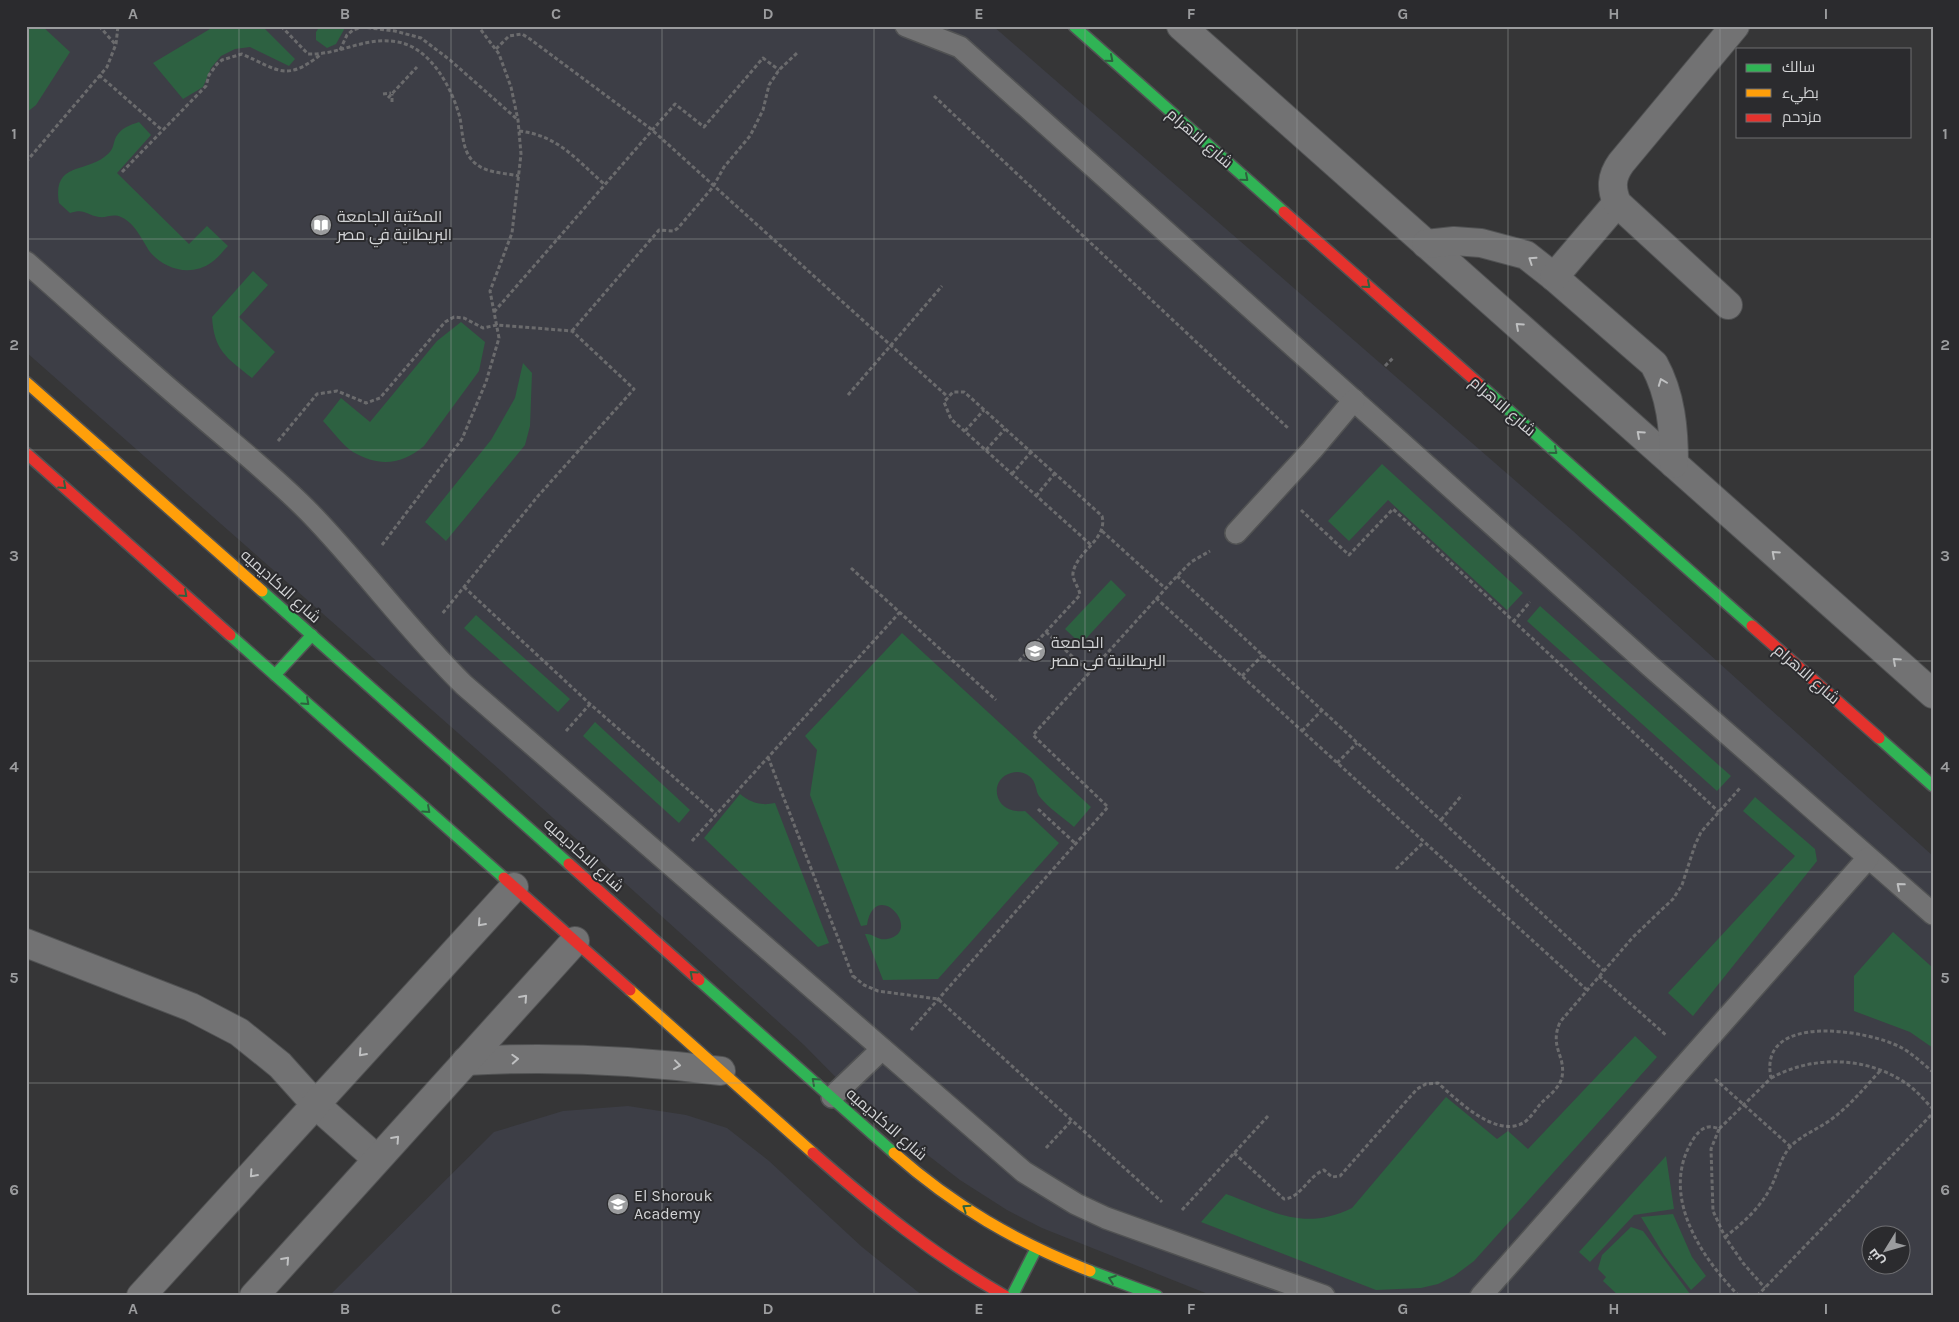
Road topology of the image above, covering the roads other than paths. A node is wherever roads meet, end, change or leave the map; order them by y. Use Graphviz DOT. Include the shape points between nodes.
graph roads {
  1 [pos="906,26"];
  2 [pos="1074,26"];
  3 [pos="1181,26"];
  4 [pos="1735,26"];
  5 [pos="1617,203"];
  6 [pos="1426,244"];
  7 [pos="26,262"];
  8 [pos="1554,277"];
  9 [pos="1728,305"];
  10 [pos="26,382"];
  11 [pos="1354,400"];
  12 [pos="26,453"];
  13 [pos="1674,464"];
  14 [pos="1236,533"];
  15 [pos="312,636"];
  16 [pos="276,675"];
  17 [pos="1933,694"];
  18 [pos="1933,786"];
  19 [pos="1868,858"];
  20 [pos="514,887"];
  21 [pos="1933,914"];
  22 [pos="575,941"];
  23 [pos="26,943"];
  24 [pos="885,1052"];
  25 [pos="466,1061"];
  26 [pos="721,1070"];
  27 [pos="832,1097"];
  28 [pos="316,1105"];
  29 [pos="377,1159"];
  30 [pos="1036,1249"];
  31 [pos="141,1296"];
  32 [pos="254,1296"];
  33 [pos="1005,1296"];
  34 [pos="1012,1296"];
  35 [pos="1157,1296"];
  36 [pos="1324,1296"];
  37 [pos="1481,1296"];
  1 -- 11 [label="lane" via="960,47"];
  2 -- 18 [label="street, شارع الاهرام, one-way"];
  3 -- 6 [label="street"];
  4 -- 5 [label="street" via="1621,163 1612,182"];
  5 -- 8 [label="street"];
  5 -- 9 [label="street"];
  8 -- 6 [label="street, one-way" via="1526,256 1481,242"];
  13 -- 6 [label="street, one-way"];
  7 -- 24 [label="lane" via="309,512 464,685"];
  13 -- 8 [label="street, one-way" via="1672,418 1663,382 1654,364"];
  10 -- 15 [label="street, شارع الاكاديميه"];
  11 -- 14 [label="lane"];
  11 -- 19 [label="lane"];
  12 -- 16 [label="street, one-way"];
  17 -- 13 [label="street, one-way"];
  15 -- 16 [label="street"];
  27 -- 15 [label="street, شارع الاكاديميه, one-way"];
  16 -- 20 [label="street, one-way"];
  21 -- 19 [label="lane, one-way"];
  19 -- 37 [label="lane"];
  20 -- 22 [label="street"];
  20 -- 28 [label="street, one-way"];
  25 -- 22 [label="street, one-way"];
  22 -- 26 [label="street"];
  23 -- 28 [label="street" via="191,1007 239,1032 280,1065"];
  24 -- 27 [label="lane"];
  24 -- 36 [label="lane" via="1024,1172 1076,1204 1106,1218"];
  25 -- 26 [label="street, one-way" via="594,1058"];
  29 -- 25 [label="street, one-way"];
  26 -- 33 [label="street" via="911,1237"];
  30 -- 27 [label="street, شارع الاكاديميه, one-way" via="988,1224 943,1193"];
  28 -- 29 [label="street"];
  28 -- 31 [label="street, one-way"];
  32 -- 29 [label="street, one-way"];
  30 -- 34 [label="street"];
  35 -- 30 [label="street, شارع الاكاديميه, one-way"];
}
